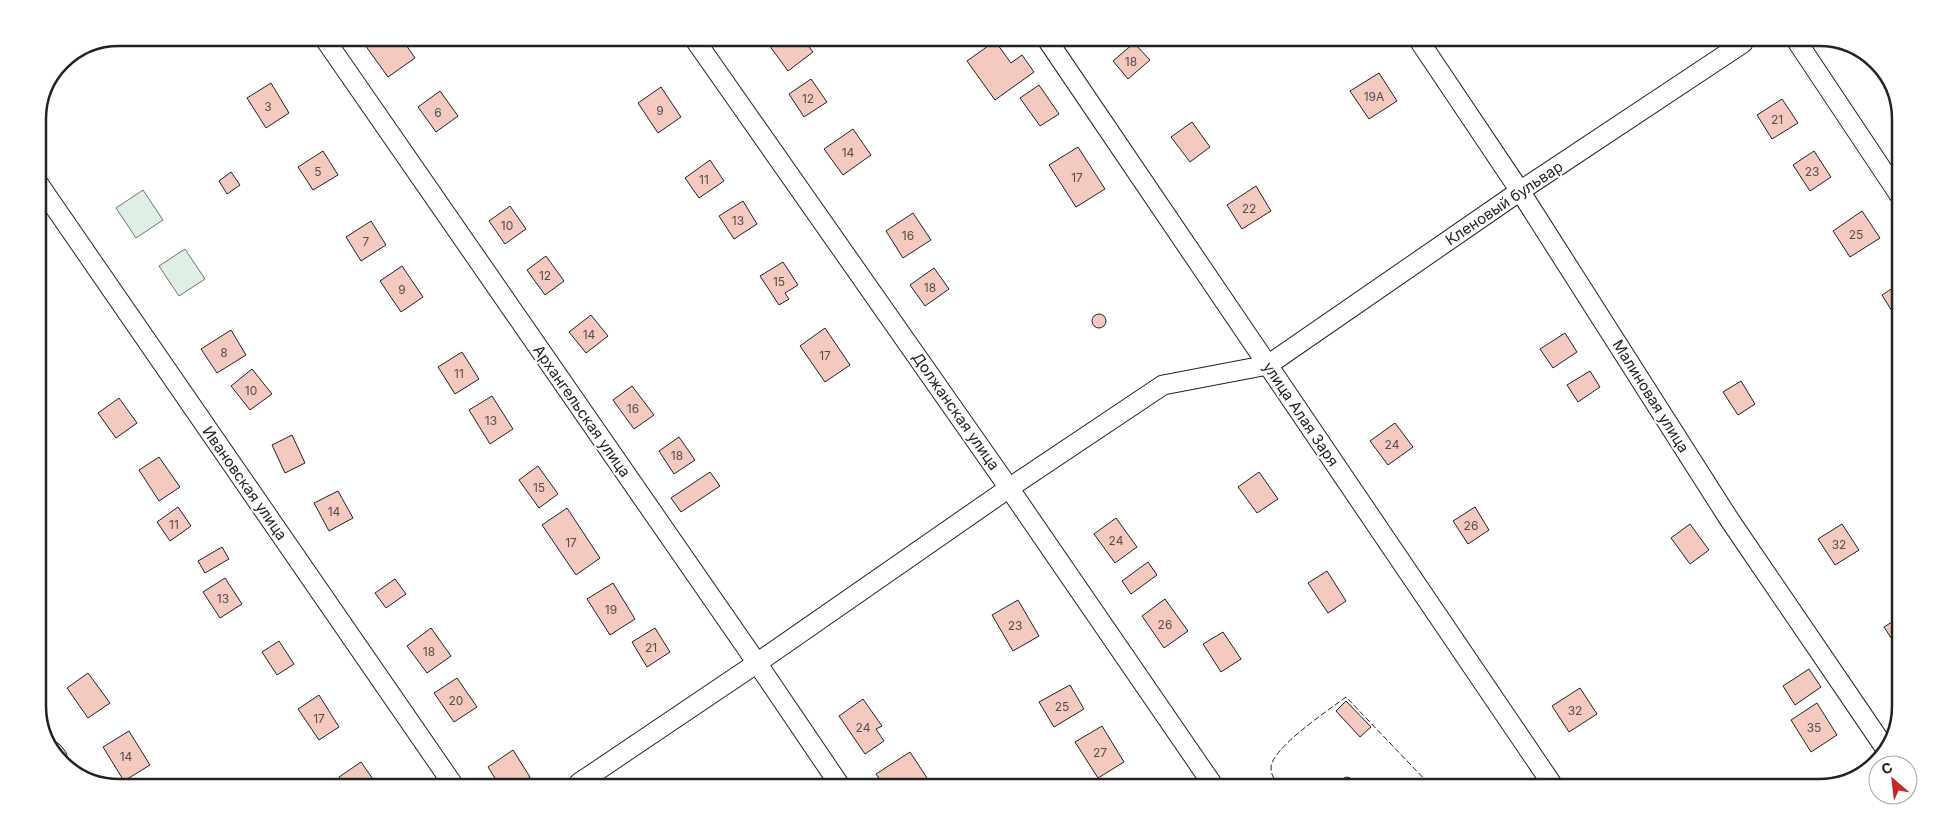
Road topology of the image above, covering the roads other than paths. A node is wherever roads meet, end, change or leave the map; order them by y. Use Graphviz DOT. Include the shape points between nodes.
graph roads {
  1 [pos="330,46"];
  2 [pos="699,46"];
  3 [pos="1051,46"];
  4 [pos="1423,46"];
  5 [pos="1738,46"];
  6 [pos="1799,46"];
  7 [pos="1892,184"];
  8 [pos="1520,191"];
  9 [pos="46,195"];
  10 [pos="1268,365"];
  11 [pos="1009,488"];
  12 [pos="757,663"];
  13 [pos="1881,742"];
  14 [pos="449,779"];
  15 [pos="585,779"];
  16 [pos="836,779"];
  17 [pos="1209,779"];
  18 [pos="1549,779"];
  1 -- 12 [label="street, Архангельская улица"];
  2 -- 11 [label="street, Должанская улица"];
  3 -- 10 [label="street, улица Алая Заря"];
  4 -- 8 [label="street, Малиновая улица"];
  5 -- 8 [label="street, Кленовый бульвар"];
  6 -- 7 [label="street"];
  8 -- 10 [label="street, Кленовый бульвар"];
  8 -- 13 [label="street, Малиновая улица" via="1728,519"];
  9 -- 14 [label="street, Ивановская улица"];
  10 -- 11 [label="street" via="1163,385"];
  10 -- 18 [label="street, улица Алая Заря"];
  11 -- 12 [label="street"];
  11 -- 17 [label="street, Должанская улица"];
  12 -- 15 [label="street"];
  12 -- 16 [label="street, Архангельская улица"];
}
